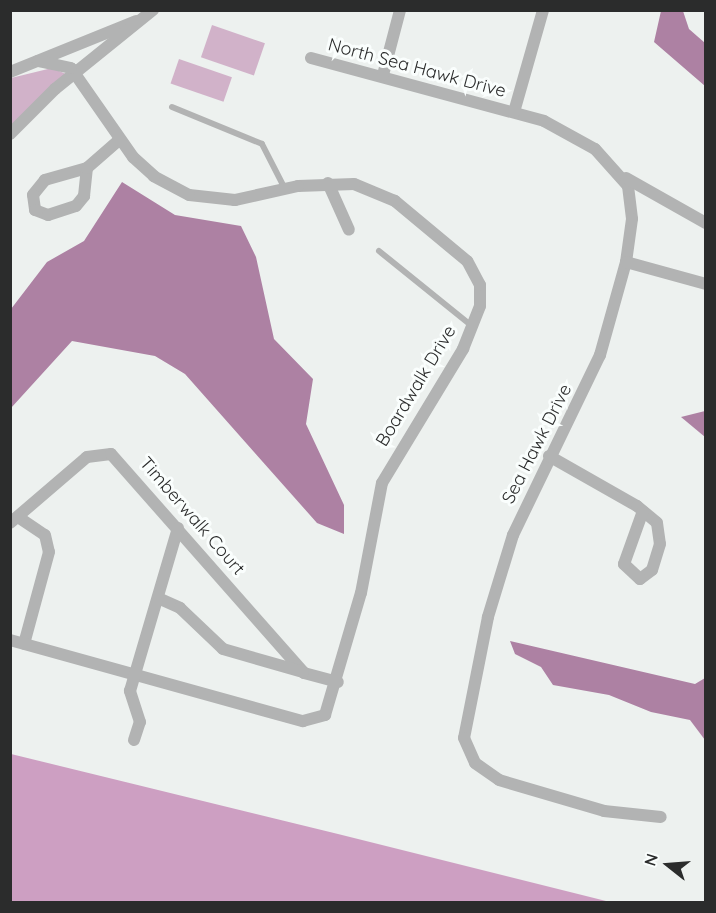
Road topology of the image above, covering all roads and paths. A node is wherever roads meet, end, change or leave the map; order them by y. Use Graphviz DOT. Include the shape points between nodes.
graph roads {
  1 [pos="400,10"];
  2 [pos="543,10"];
  3 [pos="144,14"];
  4 [pos="311,58"];
  5 [pos="38,61"];
  6 [pos="10,72"];
  7 [pos="75,73"];
  8 [pos="383,75"];
  9 [pos="172,107"];
  10 [pos="514,112"];
  11 [pos="10,135"];
  12 [pos="119,140"];
  13 [pos="87,168"];
  14 [pos="620,171"];
  15 [pos="328,183"];
  16 [pos="285,189"];
  17 [pos="705,223"];
  18 [pos="349,230"];
  19 [pos="379,251"];
  20 [pos="626,262"];
  21 [pos="705,285"];
  22 [pos="473,327"];
  23 [pos="549,456"];
  24 [pos="643,511"];
  25 [pos="14,520"];
  26 [pos="178,528"];
  27 [pos="158,598"];
  28 [pos="10,640"];
  29 [pos="24,644"];
  30 [pos="304,673"];
  31 [pos="134,675"];
  32 [pos="338,682"];
  33 [pos="134,740"];
  34 [pos="661,817"];
  1 -- 8 [label="street"];
  2 -- 10 [label="street"];
  3 -- 5 [label="street"];
  3 -- 7 [label="street"];
  4 -- 8 [label="street, North Sea Hawk Drive"];
  5 -- 6 [label="street"];
  5 -- 7 [label="street"];
  7 -- 11 [label="street"];
  7 -- 12 [label="street, Boardwalk Drive"];
  8 -- 10 [label="street, North Sea Hawk Drive"];
  9 -- 16 [label="lane" via="262,144"];
  10 -- 14 [label="street" via="570,133"];
  12 -- 13 [label="street"];
  12 -- 16 [label="street, Boardwalk Drive" via="154,176 189,195 235,200"];
  13 -- 13 [label="street" via="84,196 76,206 48,214 34,210 33,195 45,180"];
  14 -- 17 [label="street"];
  14 -- 20 [label="street, Sea Hawk Drive" via="633,202"];
  15 -- 16 [label="street, Boardwalk Drive"];
  15 -- 18 [label="street"];
  15 -- 22 [label="street, Boardwalk Drive" via="354,184 395,201 467,261 480,285"];
  19 -- 22 [label="lane"];
  20 -- 21 [label="street"];
  20 -- 23 [label="street, Sea Hawk Drive" via="600,356"];
  22 -- 32 [label="street, Boardwalk Drive" via="382,483"];
  23 -- 24 [label="street"];
  23 -- 34 [label="street, Sea Hawk Drive" via="497,582 464,725 468,751 499,780 604,810"];
  24 -- 24 [label="street" via="657,523 660,543 652,570 640,579 624,564"];
  25 -- 26 [label="street, Timberwalk Court" via="87,457 102,453 121,461"];
  25 -- 29 [label="street" via="45,535 49,552"];
  26 -- 27 [label="street"];
  26 -- 30 [label="street, Timberwalk Court"];
  27 -- 30 [label="street" via="180,608 224,649"];
  27 -- 31 [label="street"];
  28 -- 29 [label="street, Boardwalk Drive"];
  29 -- 31 [label="street, Boardwalk Drive"];
  30 -- 32 [label="street"];
  31 -- 32 [label="street, Boardwalk Drive" via="303,721 325,715"];
  31 -- 33 [label="street" via="129,700 140,722"];
}
